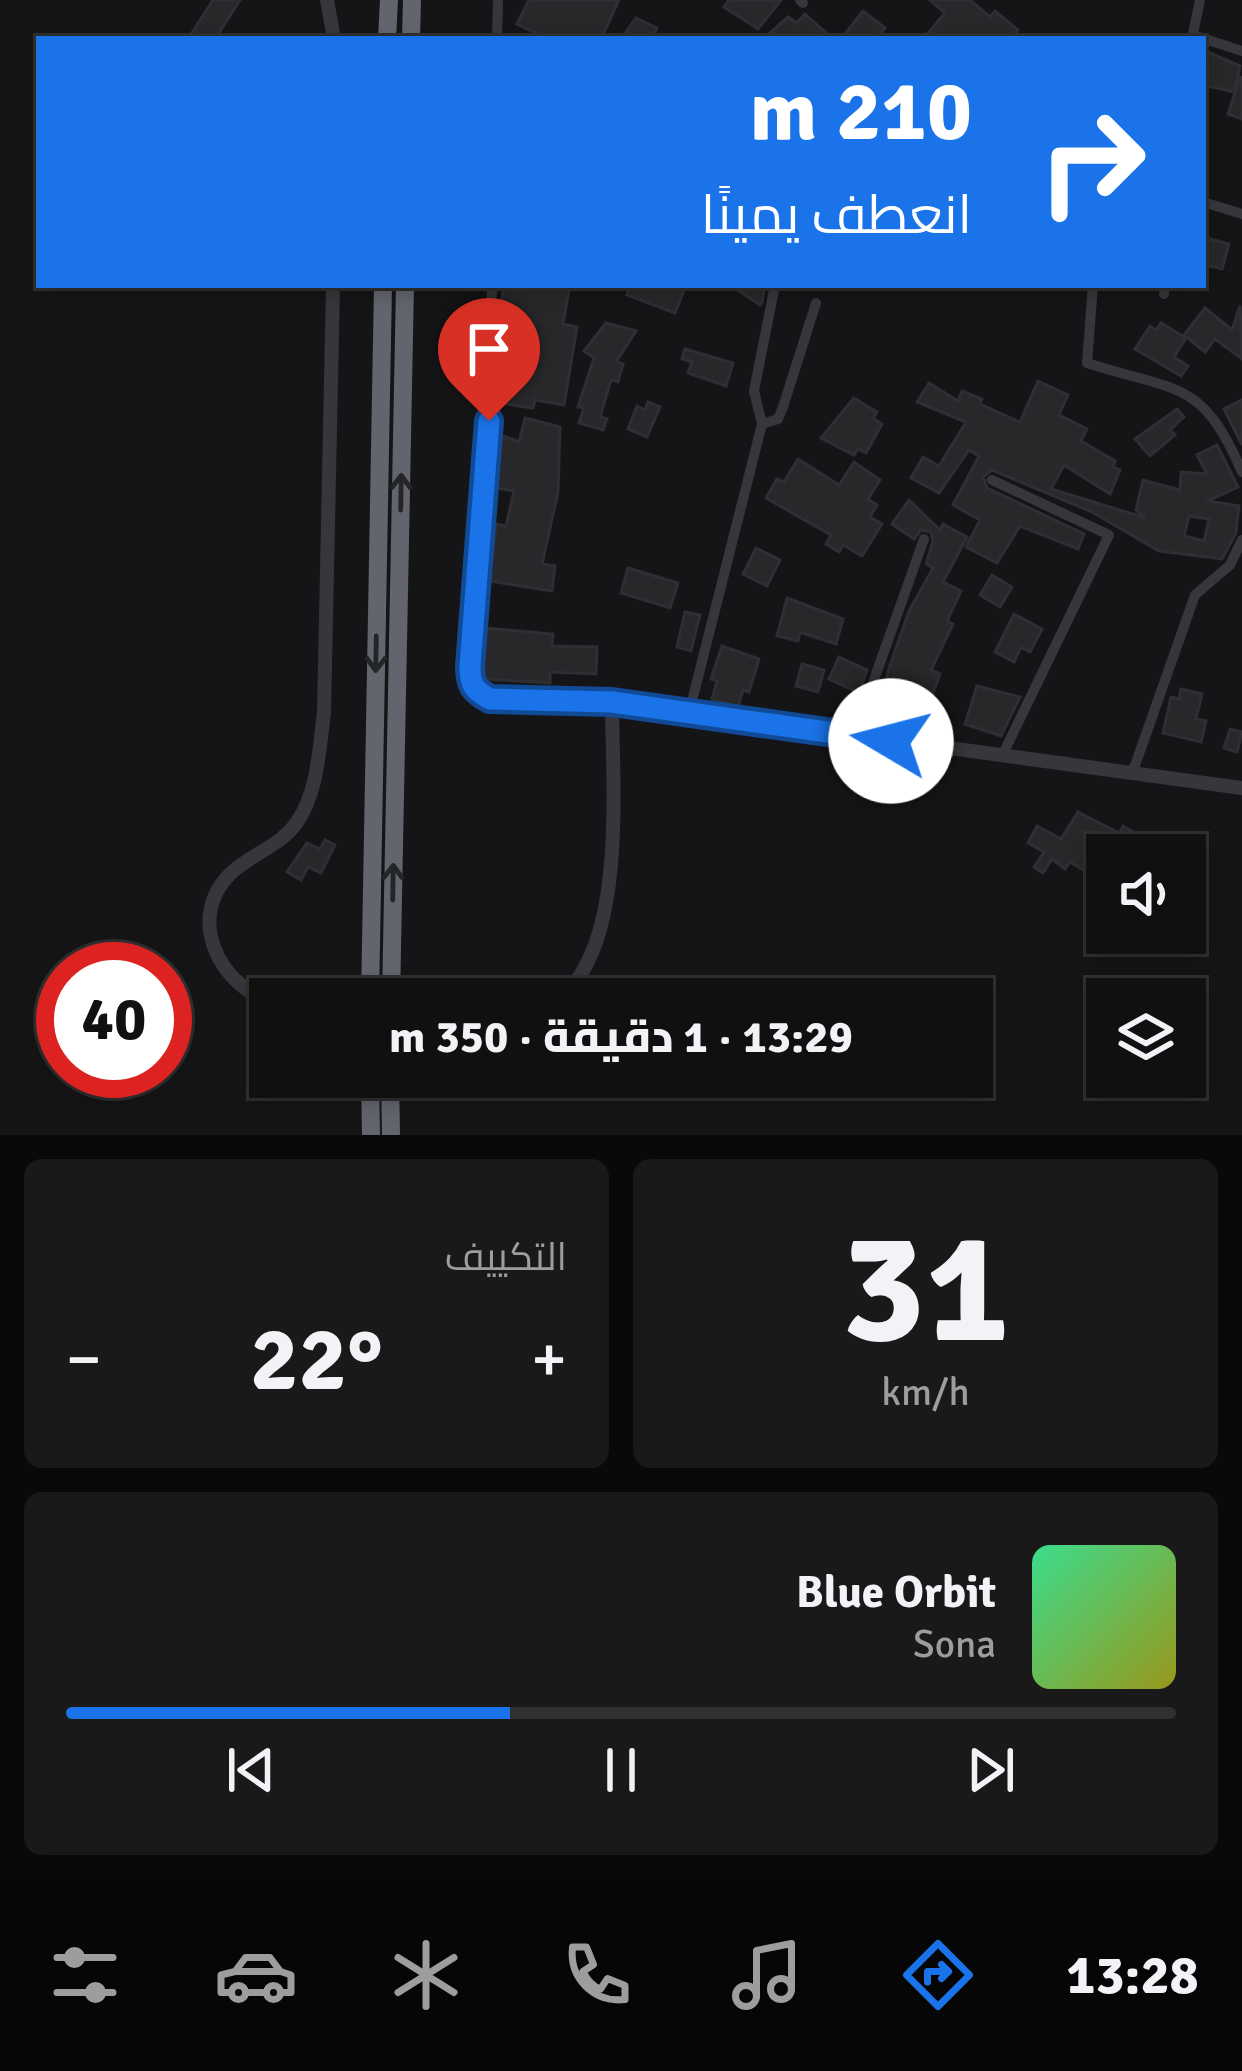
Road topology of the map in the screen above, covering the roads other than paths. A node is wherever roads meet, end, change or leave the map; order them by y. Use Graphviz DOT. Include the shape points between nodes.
graph roads {
  1 [pos="389,0"];
  2 [pos="412,0"];
  3 [pos="498,0"];
  4 [pos="1200,0"];
  5 [pos="332,3"];
  6 [pos="334,36"];
  7 [pos="387,36"];
  8 [pos="411,36"];
  9 [pos="496,36"];
  10 [pos="1192,36"];
  11 [pos="1206,41"];
  12 [pos="1242,51"];
  13 [pos="1206,203"];
  14 [pos="1242,214"];
  15 [pos="333,288"];
  16 [pos="383,288"];
  17 [pos="405,288"];
  18 [pos="492,288"];
  19 [pos="774,288"];
  20 [pos="1093,288"];
  21 [pos="816,303"];
  22 [pos="762,424"];
  23 [pos="1241,467"];
  24 [pos="992,480"];
  25 [pos="924,539"];
  26 [pos="1242,541"];
  27 [pos="612,702"];
  28 [pos="689,713"];
  29 [pos="854,736"];
  30 [pos="1002,756"];
  31 [pos="1132,774"];
  32 [pos="1242,788"];
  33 [pos="370,978"];
  34 [pos="391,978"];
  35 [pos="577,978"];
  36 [pos="249,991"];
  37 [pos="370,1098"];
  38 [pos="390,1098"];
  39 [pos="371,1135"];
  40 [pos="391,1135"];
  1 -- 7 [label="highway"];
  2 -- 8 [label="highway"];
  3 -- 9 [label="street"];
  4 -- 10 [label="street"];
  5 -- 6 [label="street"];
  11 -- 12 [label="street"];
  13 -- 14 [label="street"];
  15 -- 36 [label="street" via="317,766 299,819 232,872 212,906 213,951"];
  16 -- 33 [label="highway, one-way"];
  34 -- 17 [label="highway, one-way"];
  18 -- 27 [label="street" via="470,684 490,699"];
  19 -- 22 [label="street" via="754,391"];
  20 -- 23 [label="street" via="1087,363 1205,405"];
  21 -- 22 [label="street" via="778,419"];
  22 -- 28 [label="street"];
  24 -- 30 [label="street" via="1109,535"];
  25 -- 29 [label="street"];
  26 -- 31 [label="street" via="1195,595"];
  27 -- 28 [label="street"];
  27 -- 35 [label="street" via="612,849 604,908"];
  28 -- 29 [label="street"];
  29 -- 30 [label="street"];
  30 -- 31 [label="street"];
  31 -- 32 [label="street"];
  37 -- 39 [label="highway"];
  38 -- 40 [label="highway"];
}
